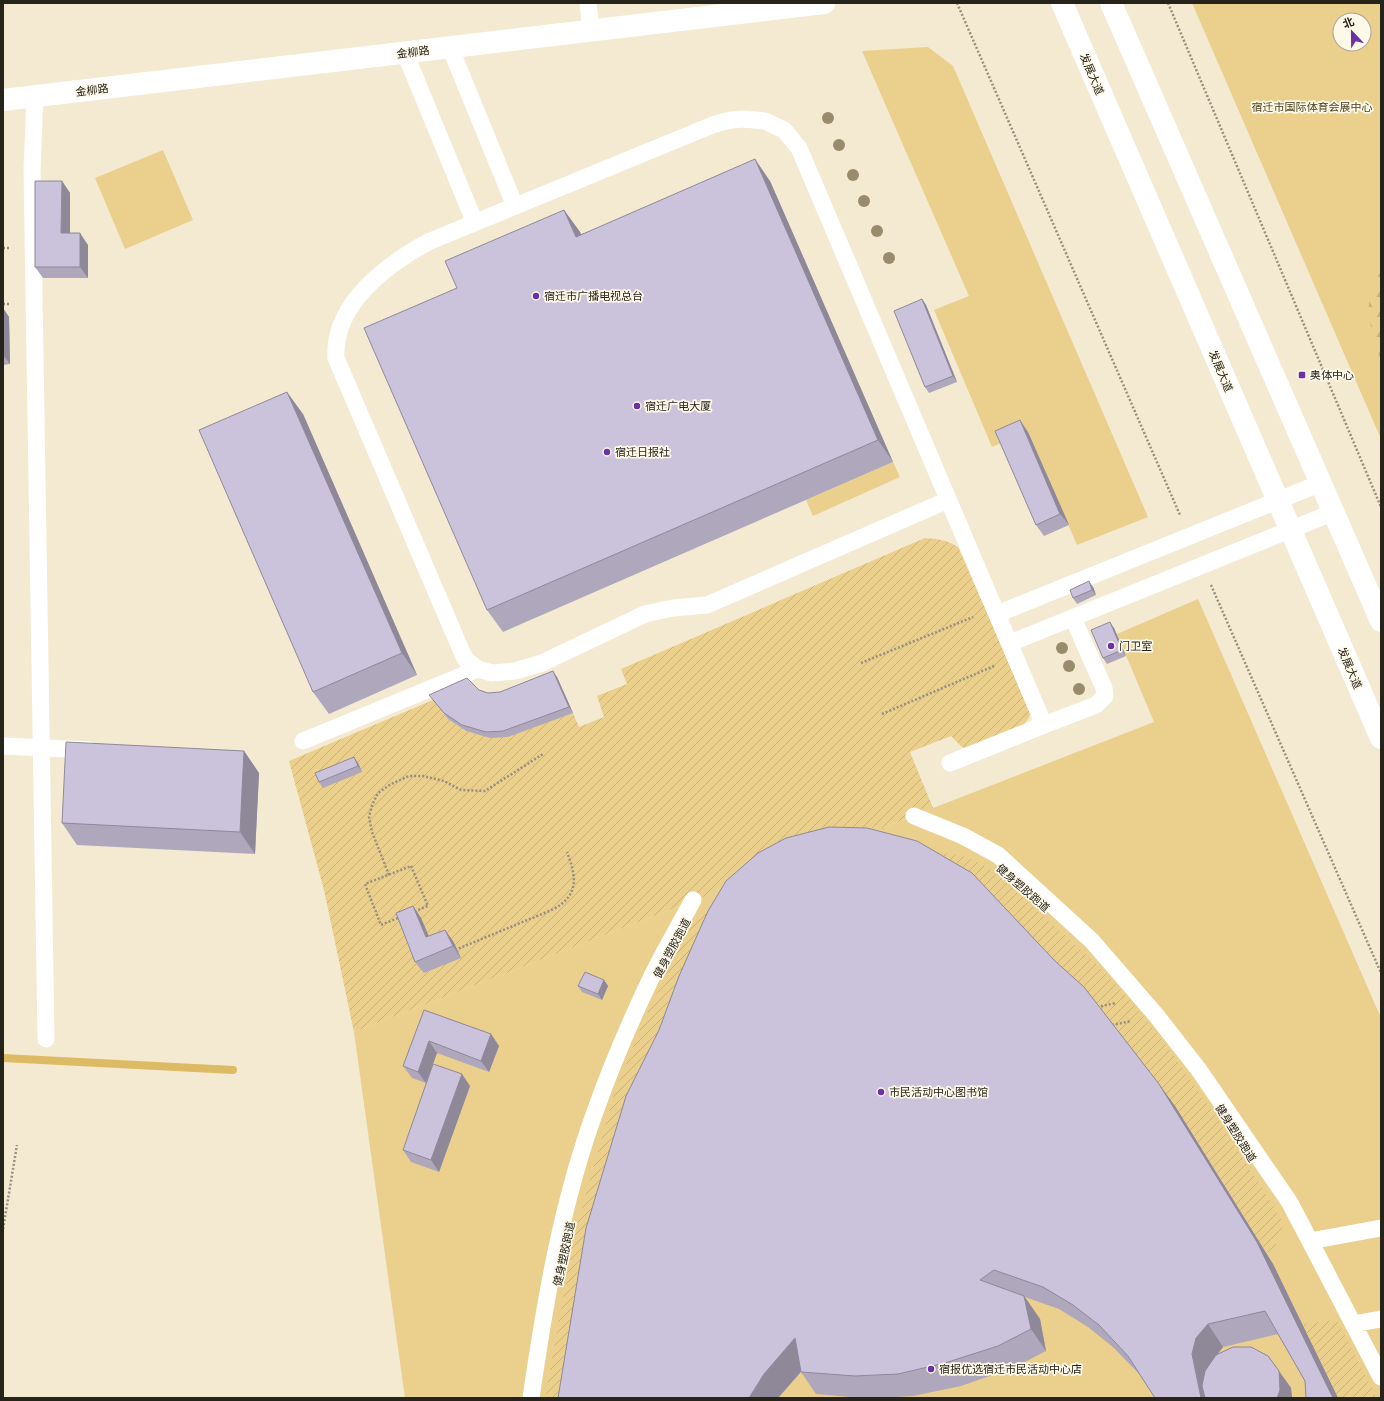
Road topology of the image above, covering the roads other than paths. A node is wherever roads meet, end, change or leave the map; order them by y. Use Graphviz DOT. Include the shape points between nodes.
graph roads {
  1 [pos="588,3"];
  2 [pos="824,3"];
  3 [pos="1062,3"];
  4 [pos="1111,3"];
  5 [pos="591,31"];
  6 [pos="450,47"];
  7 [pos="405,53"];
  8 [pos="35,97"];
  9 [pos="3,100"];
  10 [pos="515,206"];
  11 [pos="475,223"];
  12 [pos="1321,482"];
  13 [pos="948,500"];
  14 [pos="1278,500"];
  15 [pos="1334,512"];
  16 [pos="1290,530"];
  17 [pos="996,611"];
  18 [pos="1073,618"];
  19 [pos="1381,621"];
  20 [pos="1013,650"];
  21 [pos="478,669"];
  22 [pos="1044,725"];
  23 [pos="1381,738"];
  24 [pos="303,741"];
  25 [pos="3,746"];
  26 [pos="43,748"];
  27 [pos="106,751"];
  28 [pos="950,763"];
  29 [pos="914,816"];
  30 [pos="693,900"];
  31 [pos="46,1039"];
  32 [pos="1381,1228"];
  33 [pos="1310,1241"];
  34 [pos="1381,1319"];
  35 [pos="1353,1324"];
  36 [pos="1381,1377"];
  37 [pos="531,1398"];
  1 -- 5 [label="lane"];
  2 -- 5 [label="main road, 金柳路"];
  3 -- 14 [label="main road, 发展大道"];
  4 -- 12 [label="main road"];
  5 -- 6 [label="main road, 金柳路"];
  6 -- 7 [label="main road, 金柳路"];
  6 -- 10 [label="lane"];
  7 -- 8 [label="main road, 金柳路"];
  7 -- 11 [label="lane"];
  8 -- 9 [label="main road, 金柳路"];
  8 -- 26 [label="lane" via="32,170"];
  10 -- 11 [label="lane"];
  10 -- 13 [label="lane" via="715,124 744,119 765,121 784,130 799,148"];
  11 -- 21 [label="lane" via="428,242 409,253 372,282 348,311 335,345 336,358 342,373 461,650 466,660"];
  12 -- 14 [label="lane"];
  12 -- 15 [label="main road"];
  13 -- 17 [label="lane"];
  13 -- 21 [label="lane" via="707,605 645,614 542,663 515,672 492,673"];
  14 -- 16 [label="main road, 发展大道"];
  14 -- 17 [label="lane"];
  15 -- 16 [label="lane"];
  15 -- 19 [label="main road"];
  16 -- 18 [label="lane"];
  16 -- 23 [label="main road, 发展大道"];
  17 -- 20 [label="lane"];
  18 -- 20 [label="lane"];
  18 -- 22 [label="lane" via="1104,688 1105,696 1096,705"];
  20 -- 22 [label="lane"];
  21 -- 24 [label="lane"];
  22 -- 28 [label="lane"];
  25 -- 26 [label="lane"];
  26 -- 27 [label="lane"];
  26 -- 31 [label="lane"];
  29 -- 33 [label="lane" via="963,836 998,855 1092,941 1152,1009 1199,1070 1290,1204"];
  30 -- 37 [label="lane" via="652,976 596,1108 558,1238"];
  32 -- 33 [label="lane"];
  33 -- 35 [label="lane"];
  34 -- 35 [label="lane"];
  35 -- 36 [label="lane"];
}
